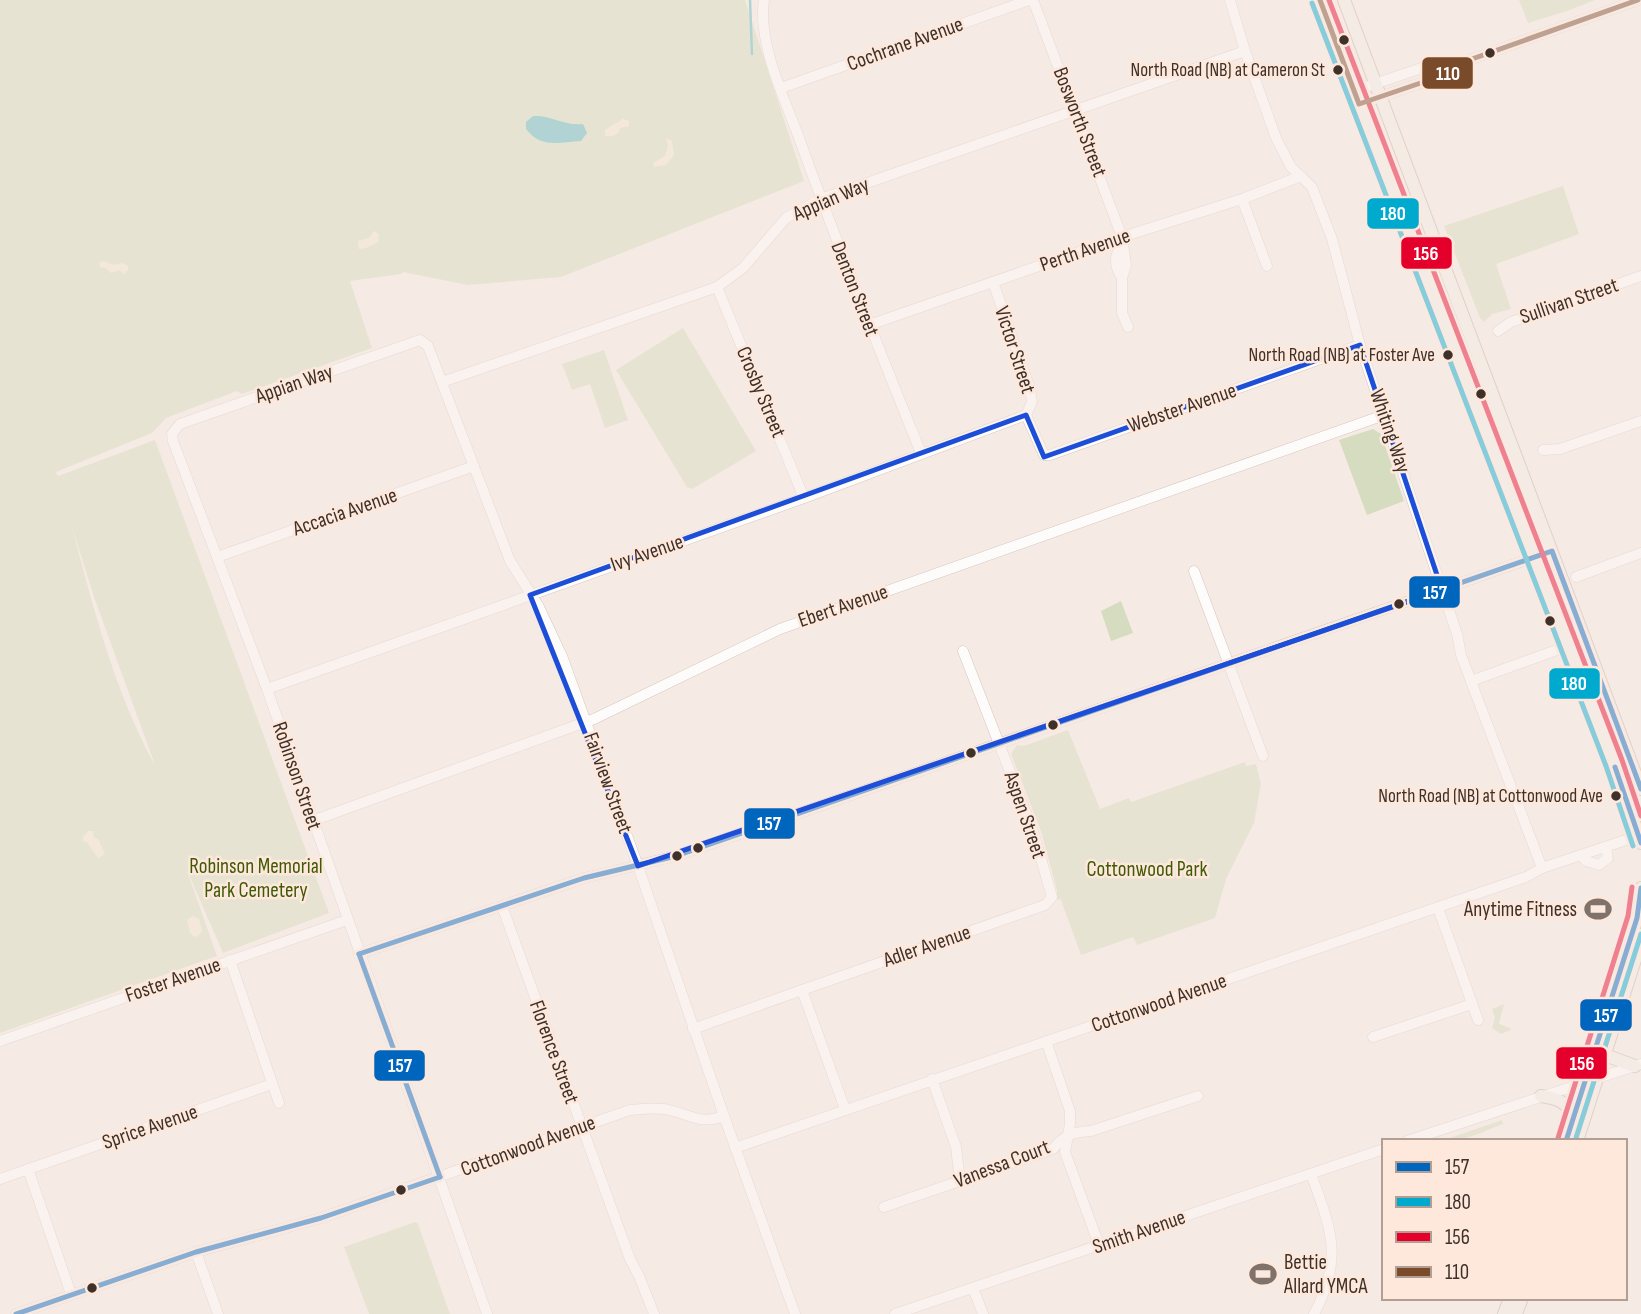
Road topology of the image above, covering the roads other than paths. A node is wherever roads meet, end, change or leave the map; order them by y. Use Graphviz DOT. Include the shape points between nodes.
graph roads {
  1 [pos="1031,0"];
  2 [pos="1230,0"];
  3 [pos="1320,0"];
  4 [pos="1344,0"];
  5 [pos="1638,0"];
  6 [pos="764,1"];
  7 [pos="1245,51"];
  8 [pos="1454,65"];
  9 [pos="1375,84"];
  10 [pos="781,88"];
  11 [pos="1354,91"];
  12 [pos="1380,97"];
  13 [pos="1359,104"];
  14 [pos="1076,111"];
  15 [pos="1301,176"];
  16 [pos="821,198"];
  17 [pos="1242,198"];
  18 [pos="1122,241"];
  19 [pos="1267,266"];
  20 [pos="1641,276"];
  21 [pos="993,282"];
  22 [pos="717,287"];
  23 [pos="869,325"];
  24 [pos="1128,327"];
  25 [pos="1499,331"];
  26 [pos="425,341"];
  27 [pos="1360,345"];
  28 [pos="442,383"];
  29 [pos="1026,415"];
  30 [pos="1384,415"];
  31 [pos="1641,421"];
  32 [pos="173,438"];
  33 [pos="1543,450"];
  34 [pos="921,453"];
  35 [pos="1044,455"];
  36 [pos="474,466"];
  37 [pos="804,498"];
  38 [pos="1552,551"];
  39 [pos="1641,553"];
  40 [pos="217,557"];
  41 [pos="1535,558"];
  42 [pos="1194,571"];
  43 [pos="1576,576"];
  44 [pos="1442,590"];
  45 [pos="530,595"];
  46 [pos="1568,646"];
  47 [pos="963,651"];
  48 [pos="1229,663"];
  49 [pos="1471,681"];
  50 [pos="267,688"];
  51 [pos="586,722"];
  52 [pos="1000,744"];
  53 [pos="1263,756"];
  54 [pos="1641,789"];
  55 [pos="312,821"];
  56 [pos="1636,826"];
  57 [pos="1641,843"];
  58 [pos="638,866"];
  59 [pos="1542,868"];
  60 [pos="1641,888"];
  61 [pos="1050,900"];
  62 [pos="502,906"];
  63 [pos="1438,908"];
  64 [pos="347,920"];
  65 [pos="1641,941"];
  66 [pos="359,954"];
  67 [pos="230,960"];
  68 [pos="802,990"];
  69 [pos="1472,1003"];
  70 [pos="1478,1020"];
  71 [pos="693,1029"];
  72 [pos="1373,1037"];
  73 [pos="0,1041"];
  74 [pos="1046,1041"];
  75 [pos="1605,1055"];
  76 [pos="1638,1065"];
  77 [pos="932,1079"];
  78 [pos="1591,1081"];
  79 [pos="272,1084"];
  80 [pos="1198,1096"];
  81 [pos="1541,1096"];
  82 [pos="279,1103"];
  83 [pos="845,1109"];
  84 [pos="724,1116"];
  85 [pos="1573,1120"];
  86 [pos="581,1127"];
  87 [pos="1067,1136"];
  88 [pos="1413,1139"];
  89 [pos="1567,1139"];
  90 [pos="1577,1139"];
  91 [pos="735,1148"];
  92 [pos="1382,1150"];
  93 [pos="28,1169"];
  94 [pos="1311,1174"];
  95 [pos="440,1177"];
  96 [pos="0,1179"];
  97 [pos="960,1181"];
  98 [pos="884,1207"];
  99 [pos="1099,1245"];
  100 [pos="196,1252"];
  101 [pos="973,1288"];
  102 [pos="71,1294"];
  103 [pos="16,1314"];
  104 [pos="218,1314"];
  105 [pos="487,1314"];
  106 [pos="654,1314"];
  107 [pos="795,1314"];
  108 [pos="895,1314"];
  109 [pos="983,1314"];
  110 [pos="1314,1314"];
  1 -- 10 [label="street, Cochrane Avenue"];
  1 -- 14 [label="street, Bosworth Street"];
  2 -- 7 [label="street, Whiting Way"];
  3 -- 11 [label="main road"];
  4 -- 9 [label="main road"];
  5 -- 8 [label="street"];
  6 -- 10 [label="street, Denton Street" via="765,34"];
  7 -- 14 [label="street, Appian Way"];
  7 -- 15 [label="street, Whiting Way" via="1276,138"];
  8 -- 9 [label="street" via="1442,61"];
  8 -- 12 [label="street" via="1447,74"];
  9 -- 11 [label="street"];
  9 -- 12 [label="main road"];
  10 -- 16 [label="street, Denton Street"];
  11 -- 13 [label="main road"];
  12 -- 13 [label="street"];
  12 -- 38 [label="main road"];
  13 -- 41 [label="main road"];
  14 -- 16 [label="street, Appian Way"];
  14 -- 18 [label="street, Bosworth Street"];
  15 -- 17 [label="street, Perth Avenue"];
  15 -- 27 [label="street, Whiting Way" via="1311,187 1332,239"];
  16 -- 22 [label="street, Appian Way" via="786,218 743,268"];
  16 -- 23 [label="street, Denton Street"];
  17 -- 18 [label="street, Perth Avenue"];
  17 -- 19 [label="street"];
  18 -- 21 [label="street, Perth Avenue"];
  18 -- 24 [label="street, Bosworth Street" via="1116,259"];
  20 -- 25 [label="street, Sullivan Street" via="1511,322"];
  21 -- 23 [label="street, Perth Avenue"];
  21 -- 29 [label="street, Victor Street" via="1030,389 1032,402"];
  22 -- 28 [label="street, Appian Way"];
  22 -- 37 [label="street, Crosby Street"];
  23 -- 34 [label="street, Denton Street"];
  26 -- 28 [label="street, Fairview Street"];
  26 -- 32 [label="street, Appian Way" via="417,340 180,424"];
  27 -- 30 [label="street, Whiting Way"];
  27 -- 35 [label="street, Webster Avenue"];
  28 -- 36 [label="street, Fairview Street"];
  29 -- 34 [label="street, Ivy Avenue"];
  29 -- 35 [label="street, Victor Street"];
  30 -- 44 [label="street, Whiting Way"];
  30 -- 51 [label="street, Ebert Avenue" via="780,629"];
  31 -- 33 [label="street" via="1560,449"];
  32 -- 40 [label="street, Robinson Street"];
  34 -- 37 [label="street, Ivy Avenue"];
  36 -- 40 [label="street, Accacia Avenue"];
  36 -- 45 [label="street, Fairview Street" via="510,561"];
  37 -- 45 [label="street, Ivy Avenue"];
  38 -- 41 [label="street"];
  38 -- 54 [label="main road"];
  39 -- 43 [label="street"];
  40 -- 50 [label="street, Robinson Street"];
  41 -- 44 [label="street"];
  41 -- 46 [label="main road"];
  42 -- 48 [label="street"];
  44 -- 48 [label="street"];
  44 -- 49 [label="street, Whiting Way"];
  45 -- 50 [label="street, Ivy Avenue"];
  45 -- 51 [label="street, Fairview Street" via="556,644"];
  46 -- 49 [label="street"];
  46 -- 56 [label="main road"];
  47 -- 52 [label="street, Aspen Street"];
  48 -- 52 [label="street"];
  48 -- 53 [label="street"];
  49 -- 59 [label="street, Whiting Way"];
  50 -- 55 [label="street, Robinson Street"];
  51 -- 55 [label="street, Ebert Avenue"];
  51 -- 58 [label="street, Fairview Street"];
  52 -- 58 [label="street"];
  52 -- 61 [label="street, Aspen Street" via="1033,831 1052,893"];
  55 -- 64 [label="street, Robinson Street"];
  56 -- 57 [label="main road"];
  56 -- 59 [label="street, Cottonwood Avenue" via="1629,839"];
  58 -- 62 [label="street" via="584,878"];
  58 -- 71 [label="street, Fairview Street"];
  59 -- 63 [label="street, Cottonwood Avenue"];
  60 -- 78 [label="main road" via="1637,918"];
  61 -- 68 [label="street, Adler Avenue"];
  62 -- 66 [label="street"];
  62 -- 86 [label="street, Florence Street"];
  63 -- 69 [label="street"];
  63 -- 74 [label="street, Cottonwood Avenue"];
  64 -- 66 [label="street, Robinson Street"];
  64 -- 67 [label="street, Foster Avenue"];
  65 -- 75 [label="main road"];
  66 -- 95 [label="street, Robinson Street"];
  67 -- 73 [label="street, Foster Avenue"];
  67 -- 79 [label="street"];
  68 -- 71 [label="street, Adler Avenue"];
  68 -- 83 [label="street"];
  69 -- 70 [label="street"];
  69 -- 72 [label="street"];
  71 -- 84 [label="street, Fairview Street"];
  74 -- 77 [label="street, Cottonwood Avenue"];
  74 -- 87 [label="street" via="1070,1111"];
  75 -- 76 [label="main road"];
  75 -- 78 [label="main road"];
  76 -- 78 [label="street"];
  77 -- 83 [label="street, Cottonwood Avenue"];
  77 -- 97 [label="street" via="956,1147"];
  78 -- 81 [label="street"];
  78 -- 85 [label="main road"];
  78 -- 90 [label="main road"];
  79 -- 82 [label="street"];
  79 -- 93 [label="street, Sprice Avenue"];
  80 -- 87 [label="street, Vanessa Court"];
  81 -- 85 [label="main road" via="1565,1104"];
  81 -- 88 [label="street"];
  83 -- 91 [label="street, Cottonwood Avenue"];
  84 -- 86 [label="street, Cottonwood Avenue" via="702,1121 650,1108"];
  84 -- 91 [label="street, Fairview Street"];
  85 -- 89 [label="main road"];
  86 -- 95 [label="street, Cottonwood Avenue"];
  86 -- 106 [label="street, Florence Street"];
  87 -- 97 [label="street, Vanessa Court" via="1053,1149"];
  87 -- 99 [label="street" via="1065,1152"];
  91 -- 107 [label="street, Fairview Street"];
  92 -- 94 [label="street, Smith Avenue"];
  93 -- 96 [label="street, Sprice Avenue"];
  93 -- 102 [label="street"];
  94 -- 99 [label="street, Smith Avenue"];
  94 -- 110 [label="street" via="1329,1222 1332,1250 1330,1277"];
  95 -- 100 [label="street, Cottonwood Avenue" via="321,1218"];
  95 -- 105 [label="street, Robinson Street"];
  97 -- 98 [label="street, Vanessa Court"];
  99 -- 101 [label="street, Smith Avenue"];
  100 -- 102 [label="street, Cottonwood Avenue"];
  100 -- 104 [label="street"];
  101 -- 108 [label="street, Smith Avenue"];
  101 -- 109 [label="street"];
  102 -- 103 [label="street, Cottonwood Avenue"];
}
